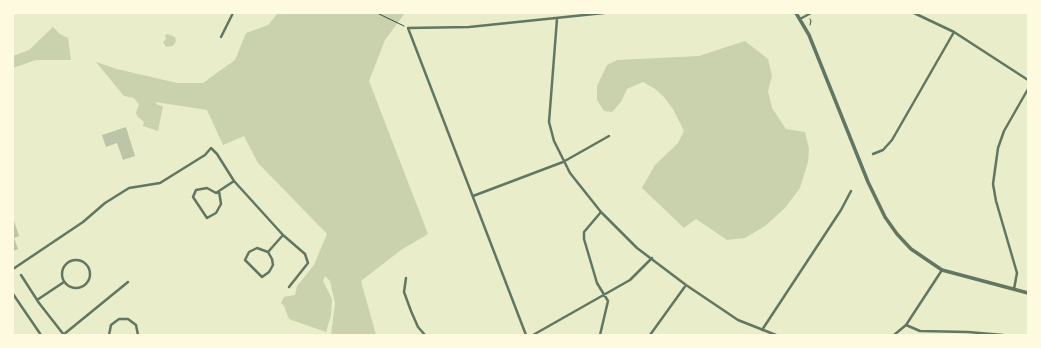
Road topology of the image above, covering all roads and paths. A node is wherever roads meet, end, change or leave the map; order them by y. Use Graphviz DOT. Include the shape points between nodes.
graph roads {
  1 [pos="233,13"];
  2 [pos="377,13"];
  3 [pos="604,13"];
  4 [pos="796,13"];
  5 [pos="811,13"];
  6 [pos="914,13"];
  7 [pos="808,15"];
  8 [pos="557,19"];
  9 [pos="800,19"];
  10 [pos="408,28"];
  11 [pos="810,29"];
  12 [pos="954,32"];
  13 [pos="221,37"];
  14 [pos="1028,80"];
  15 [pos="1028,89"];
  16 [pos="609,136"];
  17 [pos="873,154"];
  18 [pos="563,162"];
  19 [pos="234,181"];
  20 [pos="219,191"];
  21 [pos="851,191"];
  22 [pos="473,196"];
  23 [pos="601,212"];
  24 [pos="283,235"];
  25 [pos="268,252"];
  26 [pos="652,258"];
  27 [pos="13,269"];
  28 [pos="942,270"];
  29 [pos="21,275"];
  30 [pos="406,278"];
  31 [pos="64,282"];
  32 [pos="128,282"];
  33 [pos="686,285"];
  34 [pos="289,287"];
  35 [pos="1014,289"];
  36 [pos="1028,293"];
  37 [pos="13,294"];
  38 [pos="604,294"];
  39 [pos="37,300"];
  40 [pos="906,324"];
  41 [pos="762,330"];
  42 [pos="41,335"];
  43 [pos="64,335"];
  44 [pos="109,335"];
  45 [pos="138,335"];
  46 [pos="425,335"];
  47 [pos="526,335"];
  48 [pos="533,335"];
  49 [pos="600,335"];
  50 [pos="650,335"];
  51 [pos="776,335"];
  52 [pos="894,335"];
  53 [pos="1003,335"];
  1 -- 13 [label="street"];
  2 -- 10 [label="path"];
  3 -- 8 [label="street"];
  4 -- 9 [label="street"];
  5 -- 7 [label="street"];
  6 -- 12 [label="street"];
  7 -- 9 [label="street"];
  7 -- 11 [label="path" via="811,21"];
  8 -- 10 [label="street" via="470,27"];
  8 -- 18 [label="street" via="549,122"];
  9 -- 28 [label="street" via="885,217 911,250"];
  10 -- 22 [label="street"];
  12 -- 14 [label="street"];
  12 -- 17 [label="street" via="892,140 883,150"];
  15 -- 35 [label="street" via="1004,130 998,148 993,184 1017,273"];
  16 -- 18 [label="street"];
  18 -- 22 [label="street"];
  18 -- 23 [label="street"];
  19 -- 20 [label="street"];
  19 -- 24 [label="street"];
  19 -- 27 [label="street" via="211,148 205,155 160,183 129,188"];
  20 -- 20 [label="street" via="216,193 207,188 196,190 193,197 207,218 216,213 221,204"];
  21 -- 41 [label="street"];
  22 -- 47 [label="street"];
  23 -- 26 [label="street" via="637,248"];
  23 -- 38 [label="street" via="584,232 584,239 597,283"];
  24 -- 25 [label="street"];
  24 -- 34 [label="street" via="305,254 308,263"];
  25 -- 25 [label="street" via="257,248 249,252 245,260 262,276 269,272 273,265"];
  26 -- 33 [label="street"];
  26 -- 38 [label="street" via="630,280"];
  28 -- 35 [label="street"];
  28 -- 40 [label="street"];
  29 -- 39 [label="street"];
  30 -- 46 [label="street" via="404,292 418,327"];
  31 -- 31 [label="street" via="76,289 85,286 90,278 88,265 80,260 70,261 63,268"];
  31 -- 39 [label="street"];
  32 -- 43 [label="street"];
  33 -- 41 [label="street" via="738,320"];
  33 -- 50 [label="street"];
  35 -- 36 [label="street"];
  37 -- 42 [label="street"];
  38 -- 48 [label="street"];
  38 -- 49 [label="street" via="608,306"];
  39 -- 43 [label="street"];
  40 -- 52 [label="street"];
  40 -- 53 [label="street" via="920,331"];
  41 -- 51 [label="street"];
  44 -- 45 [label="street" via="111,325 119,319 124,319 133,322"];
}
